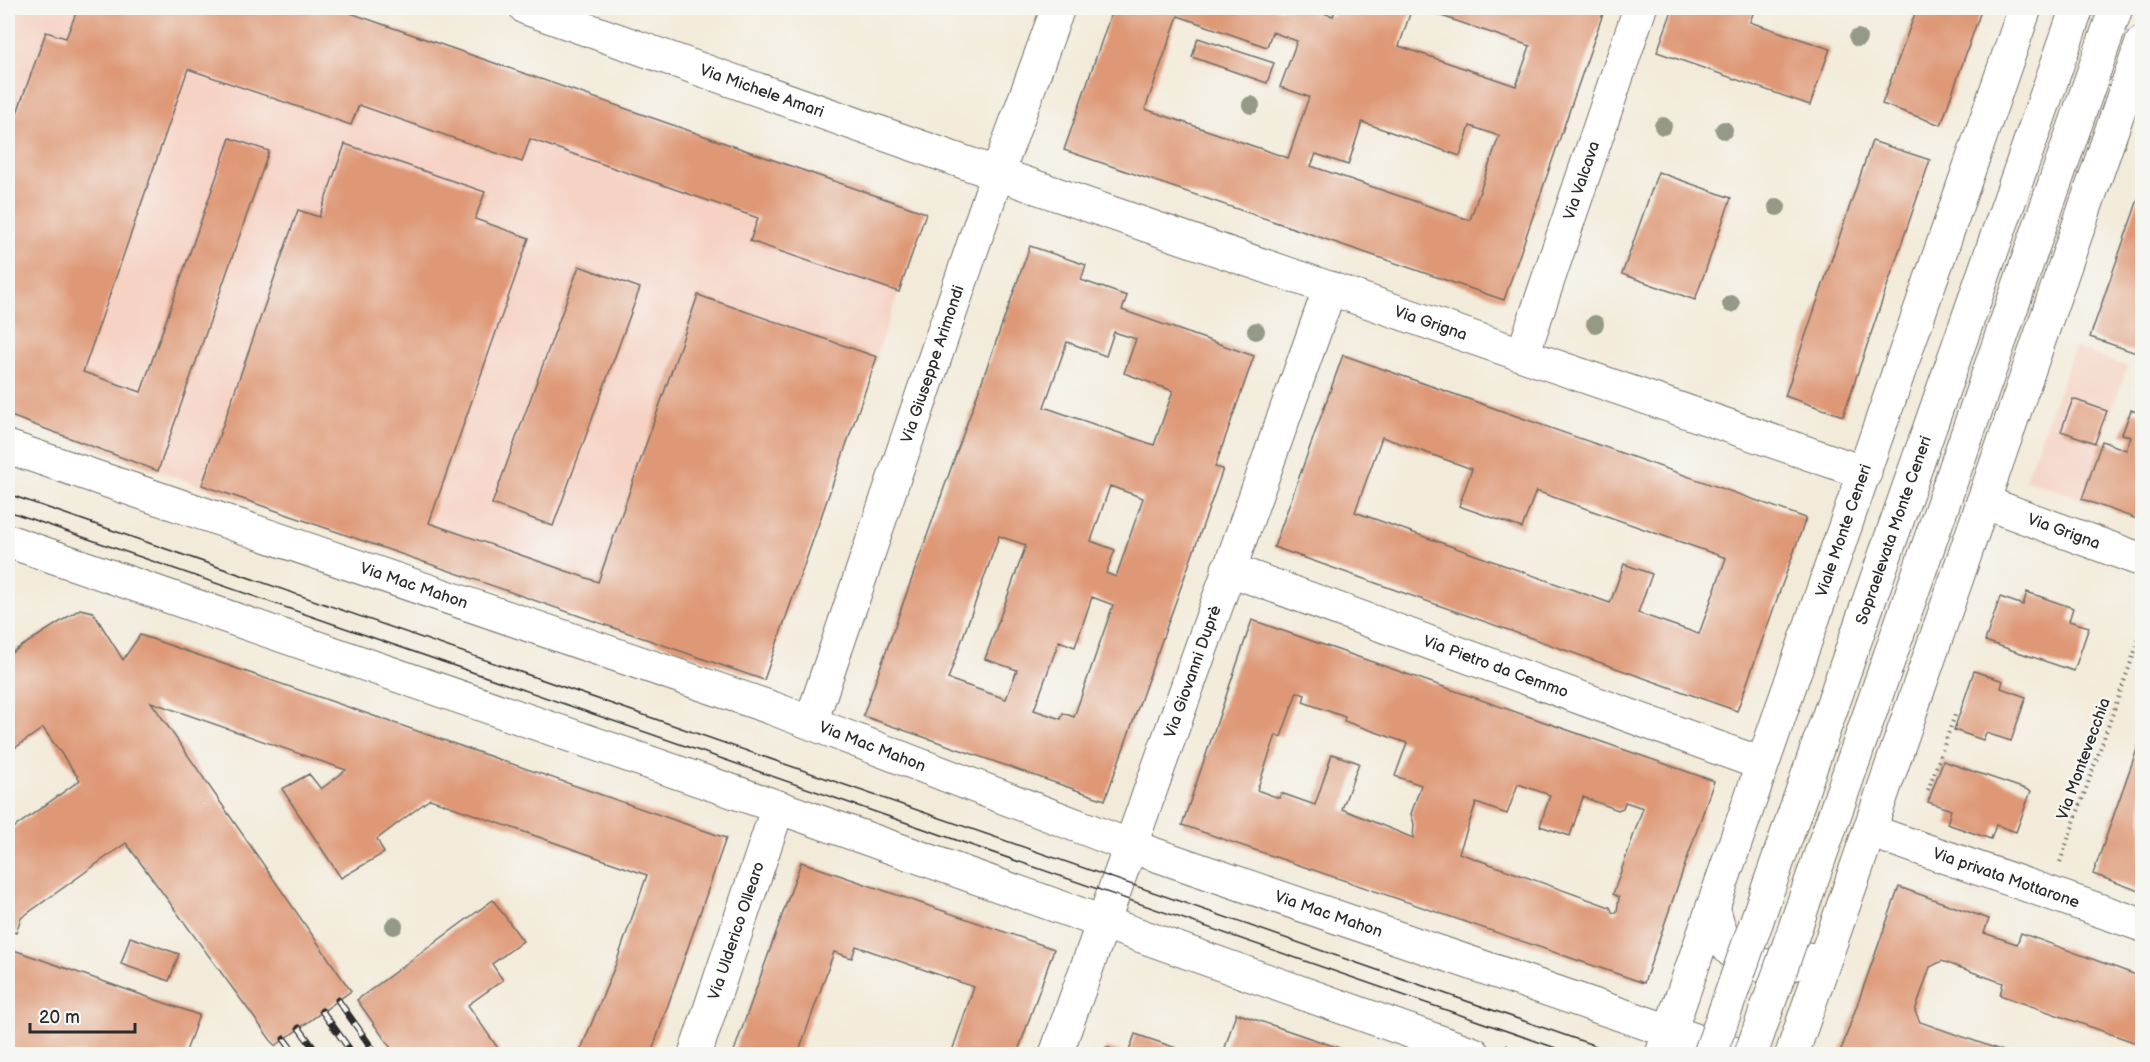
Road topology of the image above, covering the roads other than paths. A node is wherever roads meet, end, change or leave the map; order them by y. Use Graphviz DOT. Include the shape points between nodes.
graph roads {
  1 [pos="526,8"];
  2 [pos="1058,8"];
  3 [pos="1640,8"];
  4 [pos="2025,8"];
  5 [pos="2077,8"];
  6 [pos="2116,8"];
  7 [pos="2142,43"];
  8 [pos="998,172"];
  9 [pos="1330,288"];
  10 [pos="1523,354"];
  11 [pos="8,447"];
  12 [pos="1865,473"];
  13 [pos="1983,501"];
  14 [pos="8,540"];
  15 [pos="2142,560"];
  16 [pos="1228,569"];
  17 [pos="811,722"];
  18 [pos="1762,764"];
  19 [pos="778,807"];
  20 [pos="1870,831"];
  21 [pos="1131,846"];
  22 [pos="1713,906"];
  23 [pos="1102,925"];
  24 [pos="2142,925"];
  25 [pos="1831,942"];
  26 [pos="1666,1043"];
  27 [pos="695,1054"];
  28 [pos="1056,1054"];
  29 [pos="1474,1054"];
  30 [pos="1710,1054"];
  31 [pos="1736,1054"];
  32 [pos="1751,1054"];
  33 [pos="1792,1054"];
  1 -- 8 [label="main road, Via Michele Amari"];
  2 -- 8 [label="main road, Via Giuseppe Arimondi"];
  3 -- 10 [label="main road, Via Valcava"];
  4 -- 12 [label="main road, Viale Monte Ceneri"];
  5 -- 30 [label="main road, Sopraelevata Monte Ceneri, bridge"];
  6 -- 32 [label="main road, bridge"];
  7 -- 13 [label="main road"];
  8 -- 9 [label="main road, Via Grigna"];
  8 -- 17 [label="main road, Via Giuseppe Arimondi"];
  9 -- 10 [label="main road, Via Grigna"];
  9 -- 16 [label="main road, Via Giovanni Duprè"];
  10 -- 12 [label="main road, Via Grigna"];
  11 -- 17 [label="main road, Via Mac Mahon"];
  12 -- 18 [label="main road, Viale Monte Ceneri"];
  13 -- 15 [label="main road, Via Grigna"];
  13 -- 20 [label="main road"];
  14 -- 19 [label="main road"];
  16 -- 18 [label="main road, Via Pietro da Cemmo"];
  16 -- 21 [label="main road, Via Giovanni Duprè"];
  17 -- 21 [label="main road, Via Mac Mahon"];
  18 -- 22 [label="main road, Viale Monte Ceneri"];
  19 -- 23 [label="main road"];
  19 -- 27 [label="main road, Via Ulderico Ollearo"];
  20 -- 24 [label="main road, Via privata Mottarone"];
  20 -- 25 [label="main road"];
  21 -- 23 [label="main road, Via Giovanni Duprè"];
  21 -- 26 [label="main road, Via Mac Mahon"];
  22 -- 25 [label="main road" via="1727,946 1741,958 1757,964 1797,964"];
  22 -- 26 [label="main road, Viale Monte Ceneri"];
  23 -- 28 [label="main road, Via Giovanni Duprè"];
  23 -- 29 [label="main road"];
  25 -- 33 [label="main road"];
  26 -- 31 [label="main road, Via Mac Mahon"];
}
